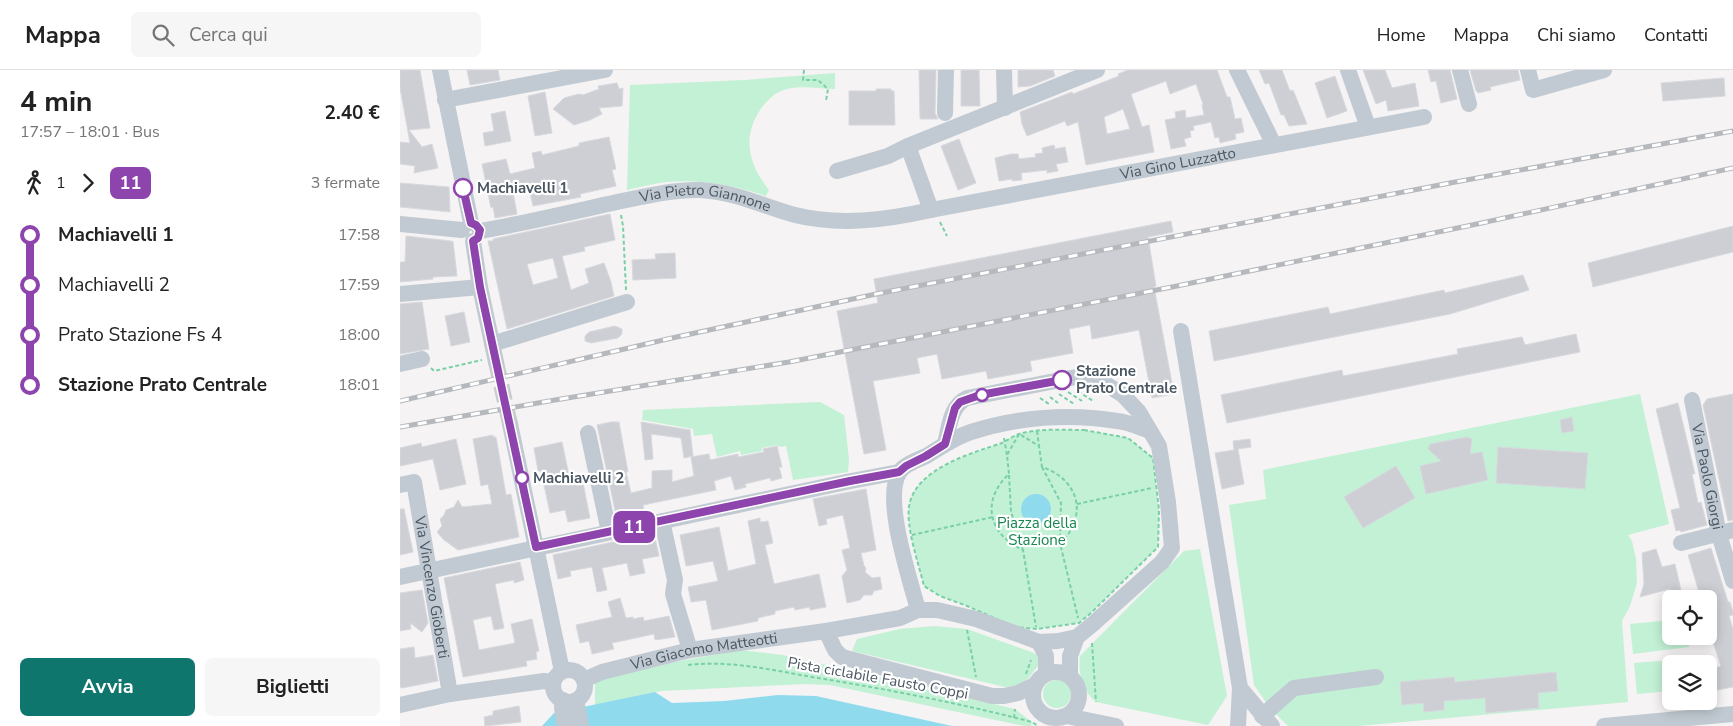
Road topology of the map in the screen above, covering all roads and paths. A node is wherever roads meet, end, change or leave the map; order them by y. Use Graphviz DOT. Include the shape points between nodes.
graph roads {
  1 [pos="440,70"];
  2 [pos="605,70"];
  3 [pos="804,70"];
  4 [pos="946,70"];
  5 [pos="1004,70"];
  6 [pos="1097,70"];
  7 [pos="1237,70"];
  8 [pos="1348,70"];
  9 [pos="1460,70"];
  10 [pos="1528,70"];
  11 [pos="1604,70"];
  12 [pos="445,100"];
  13 [pos="826,101"];
  14 [pos="1469,104"];
  15 [pos="1005,108"];
  16 [pos="945,113"];
  17 [pos="1424,117"];
  18 [pos="1368,127"];
  19 [pos="1274,144"];
  20 [pos="908,146"];
  21 [pos="837,171"];
  22 [pos="617,202"];
  23 [pos="931,210"];
  24 [pos="400,224"];
  25 [pos="471,231"];
  26 [pos="480,287"];
  27 [pos="400,294"];
  28 [pos="627,302"];
  29 [pos="1181,331"];
  30 [pos="494,354"];
  31 [pos="422,359"];
  32 [pos="400,364"];
  33 [pos="1062,388"];
  34 [pos="1053,389"];
  35 [pos="1078,391"];
  36 [pos="1048,396"];
  37 [pos="1040,398"];
  38 [pos="1692,400"];
  39 [pos="1082,401"];
  40 [pos="1093,401"];
  41 [pos="1075,404"];
  42 [pos="1062,406"];
  43 [pos="1054,408"];
  44 [pos="510,424"];
  45 [pos="1002,424"];
  46 [pos="1037,431"];
  47 [pos="1150,431"];
  48 [pos="588,433"];
  49 [pos="1020,434"];
  50 [pos="1004,442"];
  51 [pos="945,444"];
  52 [pos="1039,446"];
  53 [pos="1006,455"];
  54 [pos="1042,467"];
  55 [pos="899,472"];
  56 [pos="1009,474"];
  57 [pos="407,483"];
  58 [pos="1156,487"];
  59 [pos="1077,504"];
  60 [pos="992,517"];
  61 [pos="662,521"];
  62 [pos="608,532"];
  63 [pos="1726,532"];
  64 [pos="912,535"];
  65 [pos="1060,543"];
  66 [pos="1681,543"];
  67 [pos="536,547"];
  68 [pos="1023,550"];
  69 [pos="430,571"];
  70 [pos="400,577"];
  71 [pos="1733,581"];
  72 [pos="918,610"];
  73 [pos="966,611"];
  74 [pos="826,631"];
  75 [pos="1083,634"];
  76 [pos="1037,641"];
  77 [pos="688,658"];
  78 [pos="1046,673"];
  79 [pos="558,676"];
  80 [pos="1070,676"];
  81 [pos="1376,677"];
  82 [pos="584,680"];
  83 [pos="1030,681"];
  84 [pos="1240,688"];
  85 [pos="978,693"];
  86 [pos="450,694"];
  87 [pos="1079,701"];
  88 [pos="1096,702"];
  89 [pos="400,705"];
  90 [pos="569,709"];
  91 [pos="1015,709"];
  92 [pos="1733,714"];
  93 [pos="1014,718"];
  94 [pos="1267,721"];
  95 [pos="1048,722"];
  96 [pos="581,726"];
  97 [pos="1117,726"];
  98 [pos="1238,726"];
  99 [pos="1604,726"];
  1 -- 12 [label="street"];
  2 -- 12 [label="street"];
  3 -- 13 [label="path" via="802,80 818,80 828,89"];
  4 -- 16 [label="street"];
  5 -- 15 [label="street"];
  6 -- 15 [label="street"];
  7 -- 19 [label="street"];
  8 -- 18 [label="street"];
  9 -- 14 [label="street"];
  10 -- 11 [label="street" via="1533,90"];
  12 -- 25 [label="street"];
  15 -- 20 [label="street"];
  17 -- 18 [label="street, Via Gino Luzzatto"];
  18 -- 19 [label="street, Via Gino Luzzatto"];
  19 -- 23 [label="street, Via Gino Luzzatto"];
  20 -- 21 [label="street" via="888,156"];
  20 -- 23 [label="street"];
  22 -- 23 [label="street, Via Pietro Giannone" via="698,190 729,194 794,215 821,220 862,221"];
  22 -- 25 [label="street, Via Pietro Giannone"];
  22 -- 28 [label="path" via="623,226"];
  24 -- 25 [label="street, Via Pietro Giannone"];
  25 -- 26 [label="street"];
  26 -- 27 [label="street"];
  26 -- 30 [label="street"];
  28 -- 30 [label="street"];
  29 -- 84 [label="street"];
  30 -- 31 [label="path" via="434,371"];
  31 -- 32 [label="street"];
  33 -- 39 [label="path"];
  34 -- 41 [label="path"];
  35 -- 40 [label="path"];
  36 -- 42 [label="path"];
  37 -- 43 [label="path"];
  38 -- 63 [label="street, Via Paolo Giorgi"];
  44 -- 67 [label="street"];
  45 -- 47 [label="street" via="1062,416 1118,421"];
  45 -- 50 [label="path"];
  45 -- 51 [label="street" via="970,432"];
  46 -- 49 [label="path"];
  46 -- 52 [label="path"];
  46 -- 58 [label="path" via="1084,430 1128,438 1153,458"];
  47 -- 51 [label="street" via="1139,412 1123,395 1101,381 1076,377 980,395 960,402 955,408"];
  47 -- 75 [label="street" via="1159,446 1172,548 1162,562"];
  48 -- 62 [label="street"];
  49 -- 50 [label="path"];
  49 -- 52 [label="path"];
  49 -- 53 [label="path"];
  50 -- 53 [label="path"];
  50 -- 64 [label="path" via="936,470 917,487 909,506"];
  51 -- 55 [label="street"];
  52 -- 54 [label="path"];
  53 -- 56 [label="path"];
  54 -- 59 [label="path" via="1062,476"];
  54 -- 65 [label="path" via="1061,503"];
  55 -- 61 [label="street"];
  55 -- 72 [label="street" via="893,498 897,528"];
  56 -- 60 [label="path" via="994,495"];
  56 -- 68 [label="path" via="1011,512"];
  57 -- 69 [label="street, Via Vincenzo Gioberti"];
  58 -- 59 [label="path"];
  58 -- 75 [label="path" via="1158,547 1092,612"];
  59 -- 65 [label="path" via="1070,532"];
  60 -- 64 [label="path"];
  60 -- 68 [label="path" via="1001,537"];
  61 -- 62 [label="street"];
  61 -- 77 [label="street" via="675,580 673,594"];
  62 -- 67 [label="street"];
  63 -- 66 [label="street"];
  63 -- 71 [label="street, Via Paolo Giorgi"];
  64 -- 73 [label="path" via="924,586"];
  65 -- 75 [label="path"];
  67 -- 69 [label="street"];
  67 -- 79 [label="street"];
  68 -- 76 [label="path"];
  69 -- 70 [label="street"];
  69 -- 86 [label="street, Via Vincenzo Gioberti"];
  72 -- 73 [label="street"];
  72 -- 74 [label="street, Via Giacomo Matteotti" via="900,618"];
  73 -- 76 [label="street"];
  73 -- 76 [label="path" via="1015,628"];
  73 -- 85 [label="path"];
  74 -- 77 [label="street, Via Giacomo Matteotti"];
  74 -- 85 [label="street" via="842,657"];
  75 -- 76 [label="path"];
  75 -- 76 [label="street" via="1058,641"];
  75 -- 80 [label="street" via="1070,656"];
  75 -- 88 [label="path"];
  76 -- 78 [label="street" via="1046,656"];
  76 -- 83 [label="path"];
  77 -- 82 [label="street, Via Giacomo Matteotti" via="602,672"];
  77 -- 93 [label="path, Pista ciclabile Fausto Coppi" via="904,692"];
  78 -- 80 [label="street" via="1059,671"];
  78 -- 83 [label="street" via="1038,680"];
  79 -- 82 [label="street" via="572,670 582,675"];
  79 -- 86 [label="street" via="544,681"];
  79 -- 90 [label="street" via="554,691"];
  80 -- 87 [label="street" via="1078,687"];
  81 -- 94 [label="street" via="1294,688"];
  82 -- 90 [label="street" via="583,694"];
  83 -- 85 [label="street" via="1018,693 1004,696"];
  83 -- 95 [label="street" via="1035,704"];
  84 -- 94 [label="street"];
  84 -- 98 [label="street"];
  86 -- 89 [label="street"];
  87 -- 95 [label="street" via="1076,707"];
  87 -- 97 [label="street"];
  90 -- 96 [label="street"];
  91 -- 93 [label="path"];
  92 -- 99 [label="street"];
  93 -- 95 [label="path, Pista ciclabile Fausto Coppi"];
  95 -- 97 [label="street"];
}
